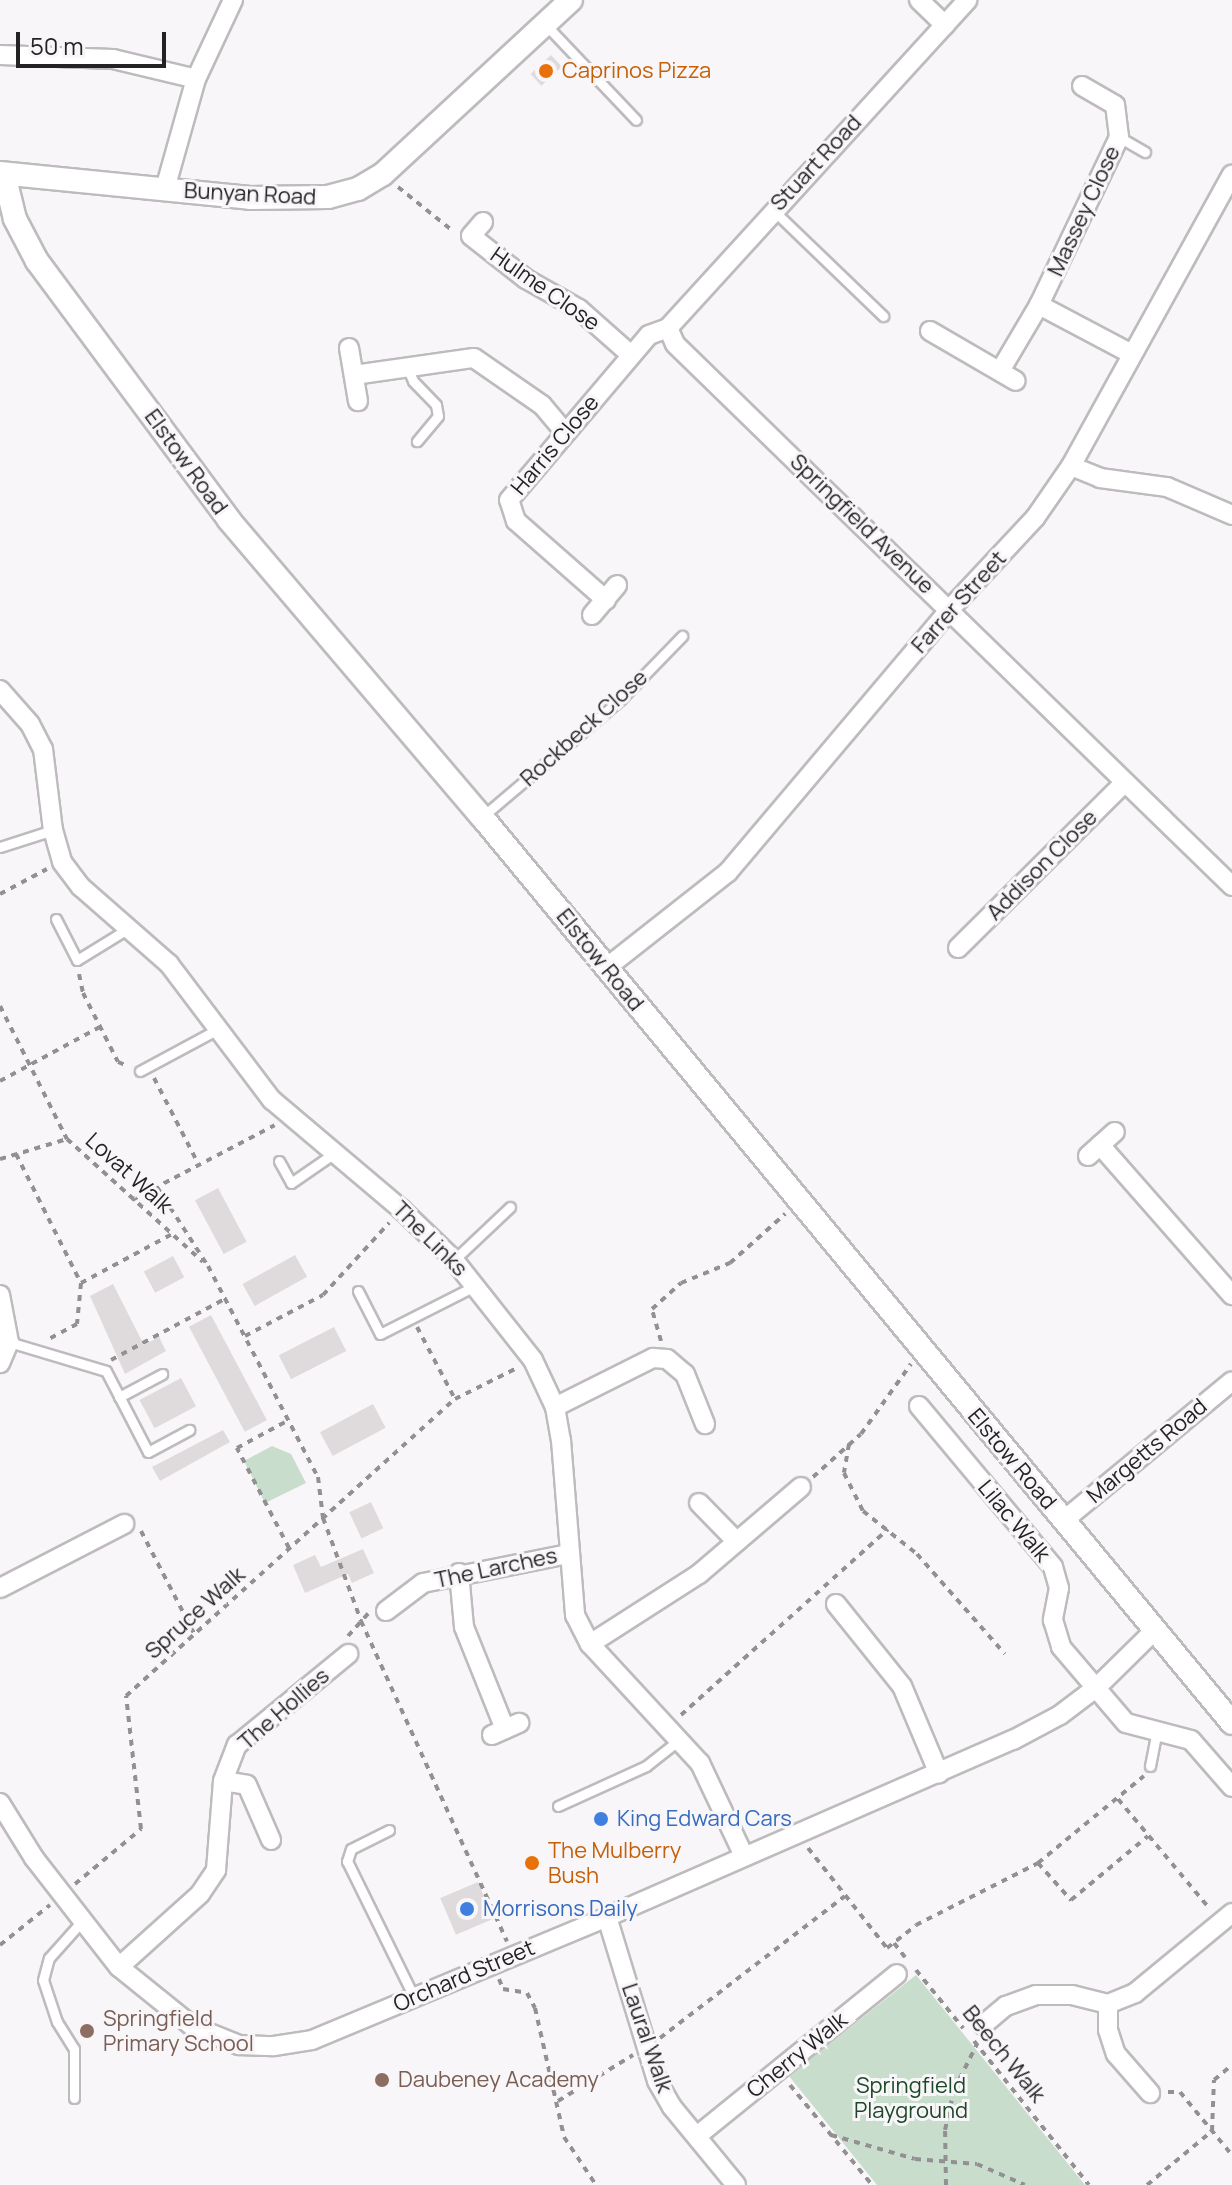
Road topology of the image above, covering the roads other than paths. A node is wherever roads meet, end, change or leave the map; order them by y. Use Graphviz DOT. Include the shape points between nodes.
graph roads {
  1 [pos="233,0"];
  2 [pos="919,0"];
  3 [pos="967,0"];
  4 [pos="563,3"];
  5 [pos="545,24"];
  6 [pos="945,25"];
  7 [pos="0,55"];
  8 [pos="196,79"];
  9 [pos="1082,86"];
  10 [pos="636,120"];
  11 [pos="1119,137"];
  12 [pos="1145,152"];
  13 [pos="2,174"];
  14 [pos="1232,174"];
  15 [pos="165,189"];
  16 [pos="773,210"];
  17 [pos="477,229"];
  18 [pos="1039,305"];
  19 [pos="883,316"];
  20 [pos="668,328"];
  21 [pos="930,331"];
  22 [pos="349,348"];
  23 [pos="1132,354"];
  24 [pos="631,355"];
  25 [pos="406,365"];
  26 [pos="354,375"];
  27 [pos="358,401"];
  28 [pos="564,431"];
  29 [pos="417,441"];
  30 [pos="1071,466"];
  31 [pos="1232,515"];
  32 [pos="950,609"];
  33 [pos="592,615"];
  34 [pos="682,636"];
  35 [pos="0,690"];
  36 [pos="1125,782"];
  37 [pos="482,817"];
  38 [pos="53,830"];
  39 [pos="0,847"];
  40 [pos="1232,886"];
  41 [pos="56,919"];
  42 [pos="129,928"];
  43 [pos="958,948"];
  44 [pos="606,968"];
  45 [pos="218,1029"];
  46 [pos="144,1069"];
  47 [pos="1115,1132"];
  48 [pos="336,1152"];
  49 [pos="279,1161"];
  50 [pos="510,1207"];
  51 [pos="454,1260"];
  52 [pos="477,1285"];
  53 [pos="358,1291"];
  54 [pos="0,1295"];
  55 [pos="1232,1295"];
  56 [pos="9,1342"];
  57 [pos="0,1363"];
  58 [pos="162,1374"];
  59 [pos="1232,1381"];
  60 [pos="119,1397"];
  61 [pos="919,1406"];
  62 [pos="555,1407"];
  63 [pos="705,1424"];
  64 [pos="189,1430"];
  65 [pos="801,1487"];
  66 [pos="699,1503"];
  67 [pos="1063,1521"];
  68 [pos="124,1524"];
  69 [pos="737,1542"];
  70 [pos="568,1554"];
  71 [pos="459,1573"];
  72 [pos="0,1588"];
  73 [pos="836,1604"];
  74 [pos="386,1611"];
  75 [pos="1154,1631"];
  76 [pos="590,1644"];
  77 [pos="348,1654"];
  78 [pos="1097,1687"];
  79 [pos="1232,1723"];
  80 [pos="505,1729"];
  81 [pos="1157,1730"];
  82 [pos="673,1734"];
  83 [pos="1150,1766"];
  84 [pos="939,1774"];
  85 [pos="223,1781"];
  86 [pos="1232,1787"];
  87 [pos="0,1803"];
  88 [pos="558,1806"];
  89 [pos="389,1830"];
  90 [pos="271,1840"];
  91 [pos="744,1856"];
  92 [pos="607,1917"];
  93 [pos="1227,1918"];
  94 [pos="82,1921"];
  95 [pos="119,1967"];
  96 [pos="897,1974"];
  97 [pos="414,1997"];
  98 [pos="1108,2004"];
  99 [pos="983,2025"];
  100 [pos="1150,2093"];
  101 [pos="74,2098"];
  102 [pos="697,2136"];
  103 [pos="736,2185"];
  1 -- 8 [label="street"];
  2 -- 6 [label="street"];
  3 -- 6 [label="street, Stuart Road"];
  4 -- 5 [label="street, Bunyan Road"];
  5 -- 10 [label="lane"];
  5 -- 15 [label="street, Bunyan Road" via="383,174 328,197 250,198"];
  6 -- 16 [label="street, Stuart Road"];
  7 -- 8 [label="street" via="113,59"];
  8 -- 15 [label="street"];
  9 -- 11 [label="street, Massey Close" via="1115,105"];
  11 -- 12 [label="lane"];
  11 -- 18 [label="street, Massey Close"];
  13 -- 15 [label="street, Bunyan Road"];
  13 -- 37 [label="street, Elstow Road" via="15,219 37,261 219,507"];
  14 -- 23 [label="street, Farrer Street"];
  16 -- 19 [label="lane"];
  16 -- 20 [label="street, Stuart Road"];
  17 -- 24 [label="street, Hulme Close" via="526,279 579,309"];
  18 -- 21 [label="street, Massey Close" via="1008,376"];
  18 -- 23 [label="street"];
  20 -- 24 [label="street, Harris Close" via="649,335"];
  20 -- 32 [label="street, Springfield Avenue" via="675,344"];
  22 -- 26 [label="street"];
  23 -- 30 [label="street, Farrer Street"];
  24 -- 28 [label="street, Harris Close"];
  25 -- 26 [label="street"];
  25 -- 28 [label="street" via="474,358 542,405"];
  25 -- 29 [label="lane" via="436,405 438,416"];
  26 -- 27 [label="street"];
  28 -- 33 [label="street, Harris Close" via="514,488 510,512 611,592"];
  30 -- 31 [label="street" via="1100,478 1167,487"];
  30 -- 32 [label="street, Farrer Street" via="1035,518"];
  32 -- 36 [label="street, Springfield Avenue"];
  32 -- 44 [label="street, Farrer Street" via="728,872"];
  34 -- 37 [label="lane, Rockbeck Close" via="621,699"];
  35 -- 38 [label="street, The Links" via="30,724 43,749"];
  36 -- 40 [label="street, Springfield Avenue"];
  36 -- 43 [label="street, Addison Close"];
  37 -- 44 [label="street, Elstow Road"];
  38 -- 39 [label="lane"];
  38 -- 42 [label="street, The Links" via="62,862 81,887"];
  41 -- 42 [label="lane" via="77,960"];
  42 -- 45 [label="street, The Links" via="169,964"];
  44 -- 67 [label="street, Elstow Road"];
  45 -- 46 [label="lane"];
  45 -- 48 [label="street, The Links" via="249,1074"];
  47 -- 55 [label="street" via="1094,1150"];
  48 -- 49 [label="lane" via="291,1183"];
  48 -- 51 [label="street, The Links"];
  50 -- 51 [label="lane"];
  51 -- 52 [label="street, The Links"];
  52 -- 53 [label="lane" via="380,1334"];
  52 -- 62 [label="street, The Links" via="533,1360"];
  54 -- 56 [label="street"];
  56 -- 57 [label="street"];
  56 -- 60 [label="lane" via="106,1371"];
  58 -- 60 [label="lane"];
  59 -- 67 [label="street, Margetts Road"];
  60 -- 64 [label="lane" via="148,1452"];
  61 -- 78 [label="street, Lilac Walk" via="929,1434 1053,1567 1059,1588 1053,1620 1061,1647"];
  62 -- 63 [label="street" via="653,1358 667,1359 685,1374"];
  62 -- 70 [label="street, The Links"];
  65 -- 69 [label="street" via="781,1517"];
  66 -- 69 [label="street"];
  67 -- 75 [label="street, Elstow Road"];
  68 -- 72 [label="street"];
  69 -- 76 [label="street" via="699,1574"];
  70 -- 71 [label="street, The Larches"];
  70 -- 76 [label="street, The Links" via="575,1615"];
  71 -- 74 [label="street, The Larches" via="423,1583"];
  71 -- 80 [label="street" via="464,1627"];
  73 -- 84 [label="street" via="902,1686"];
  75 -- 78 [label="street, Orchard Street"];
  75 -- 79 [label="street, Elstow Road"];
  76 -- 82 [label="street, The Links"];
  77 -- 85 [label="street, The Hollies" via="237,1745"];
  78 -- 81 [label="street" via="1126,1723"];
  78 -- 84 [label="street, Orchard Street" via="1060,1715"];
  81 -- 83 [label="lane"];
  81 -- 86 [label="street" via="1191,1740"];
  82 -- 88 [label="lane" via="646,1766"];
  82 -- 91 [label="street, The Links" via="708,1778"];
  84 -- 91 [label="street, Orchard Street"];
  85 -- 90 [label="street" via="247,1785"];
  85 -- 95 [label="street, The Hollies" via="216,1870 200,1894"];
  87 -- 94 [label="street, Orchard Street"];
  89 -- 97 [label="lane" via="351,1849 347,1861"];
  91 -- 92 [label="street, Orchard Street"];
  92 -- 97 [label="street, Orchard Street"];
  92 -- 102 [label="street, Laural Walk" via="646,2048 672,2107"];
  93 -- 98 [label="street" via="1135,1993"];
  94 -- 95 [label="street, Orchard Street"];
  94 -- 101 [label="lane" via="49,1958 43,1980 57,2022 74,2049"];
  95 -- 97 [label="street, Orchard Street" via="192,2026 239,2045 312,2040"];
  96 -- 102 [label="street, Cherry Walk"];
  98 -- 99 [label="street" via="1072,1995 1036,1995 1006,2006"];
  98 -- 100 [label="street" via="1108,2030 1116,2054"];
  102 -- 103 [label="street, Laural Walk"];
}
